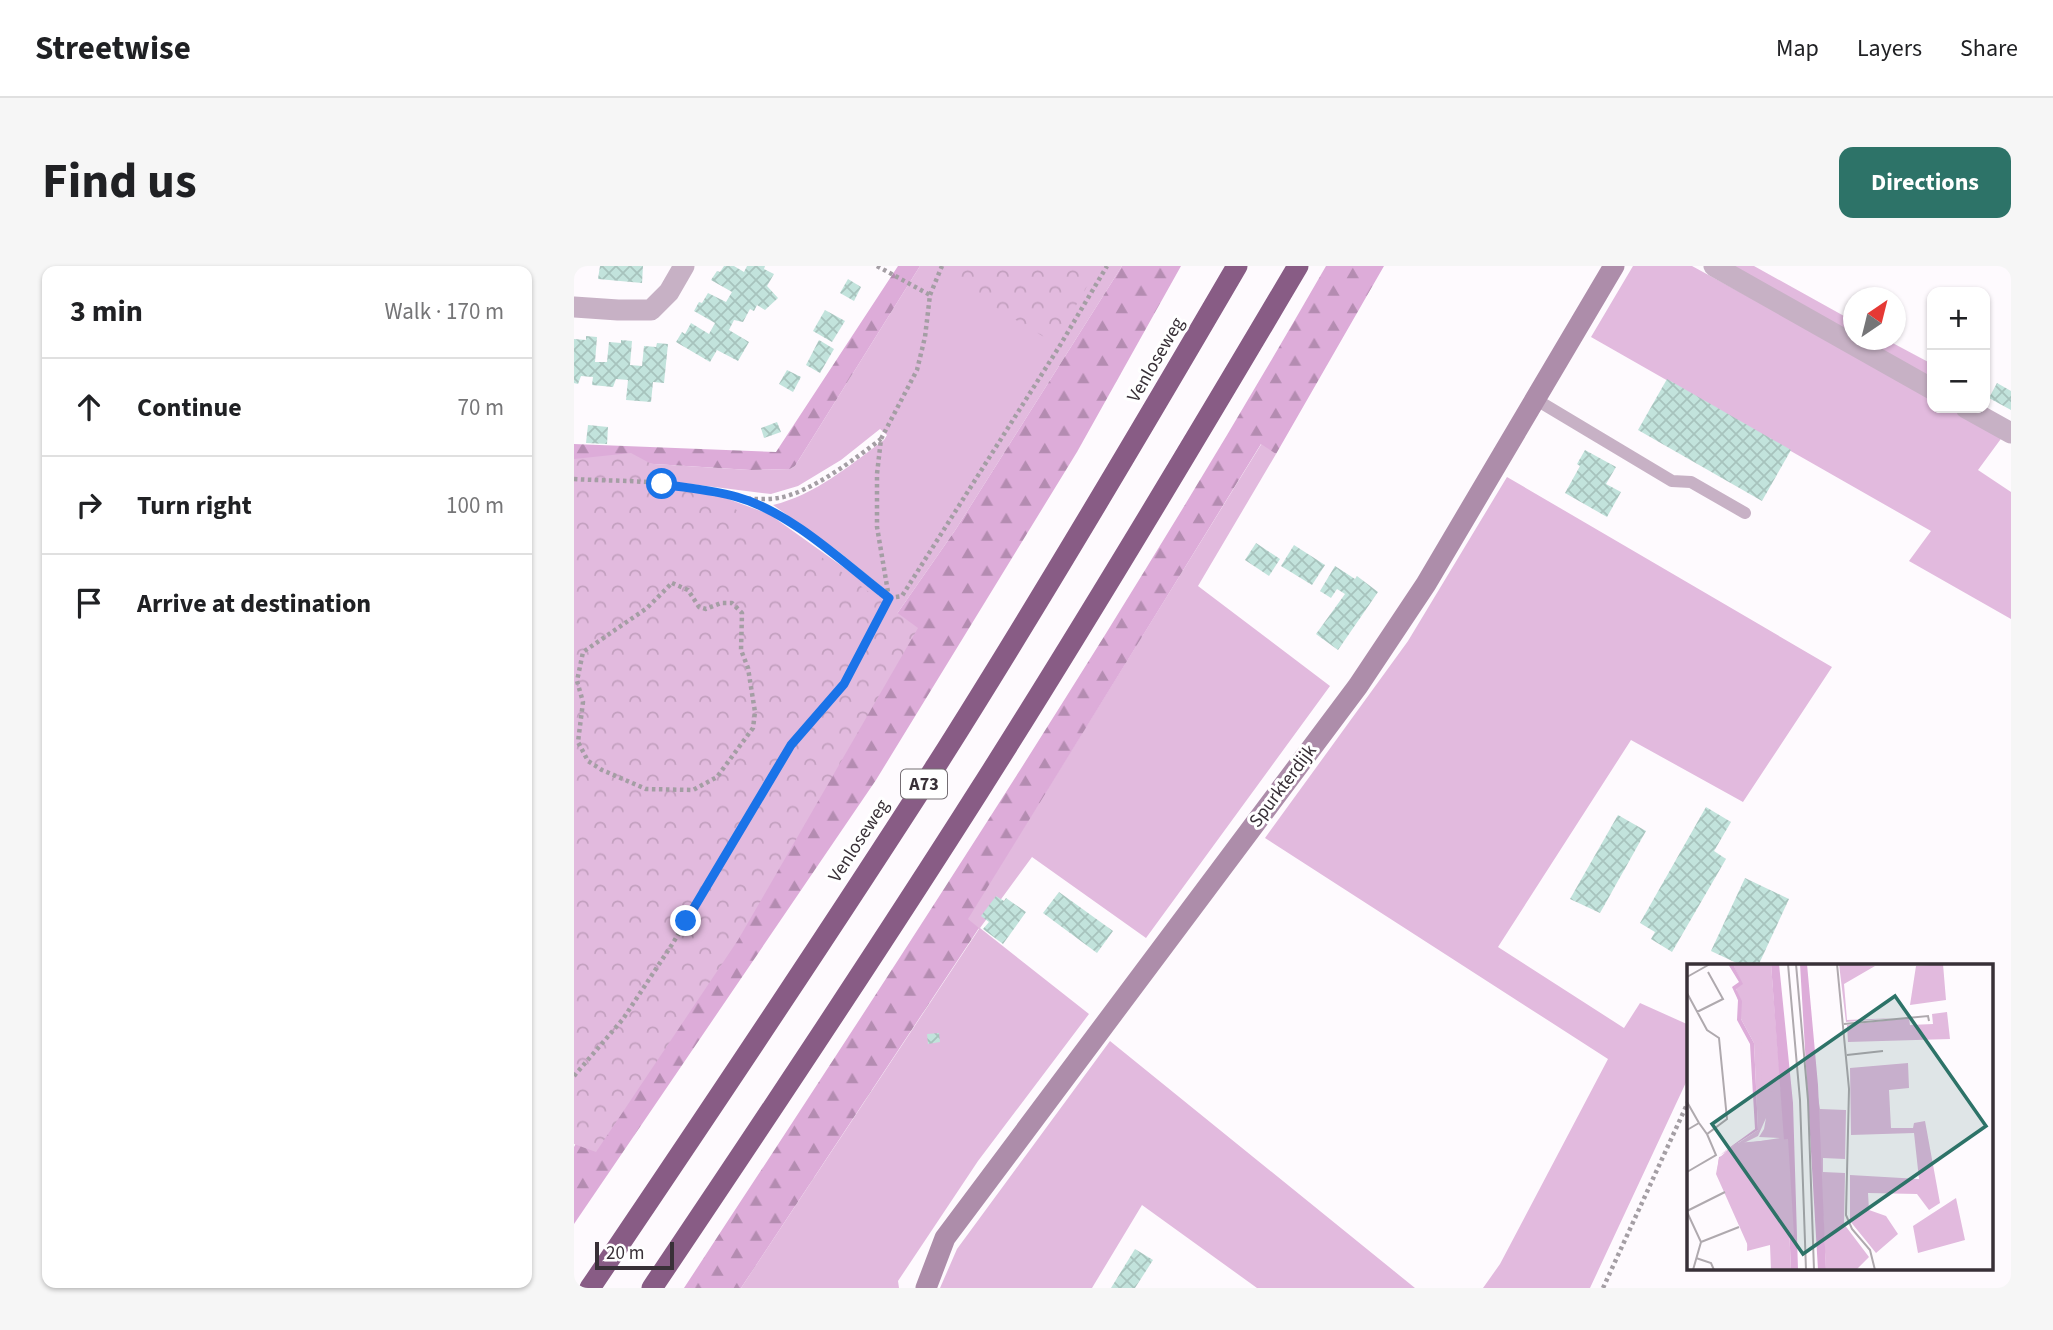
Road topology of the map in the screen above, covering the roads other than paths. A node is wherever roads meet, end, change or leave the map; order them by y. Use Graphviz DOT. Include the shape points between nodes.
graph roads {
  1 [pos="684,266"];
  2 [pos="1237,266"];
  3 [pos="1298,266"];
  4 [pos="1614,266"];
  5 [pos="1714,266"];
  6 [pos="574,307"];
  7 [pos="1927,386"];
  8 [pos="1535,400"];
  9 [pos="1975,413"];
  10 [pos="2011,433"];
  11 [pos="1745,513"];
  12 [pos="590,1288"];
  13 [pos="652,1288"];
  14 [pos="926,1288"];
  1 -- 6 [label="street" via="669,292 651,310"];
  2 -- 12 [label="highway, Venloseweg / A73" via="1124,461 936,765"];
  3 -- 13 [label="highway, A73" via="972,801"];
  4 -- 8 [label="street, Spurkterdijk"];
  5 -- 7 [label="street"];
  8 -- 11 [label="lane" via="1672,481 1691,482"];
  8 -- 14 [label="street, Spurkterdijk" via="1426,584 1358,686 945,1238"];
  9 -- 10 [label="street"];
}
